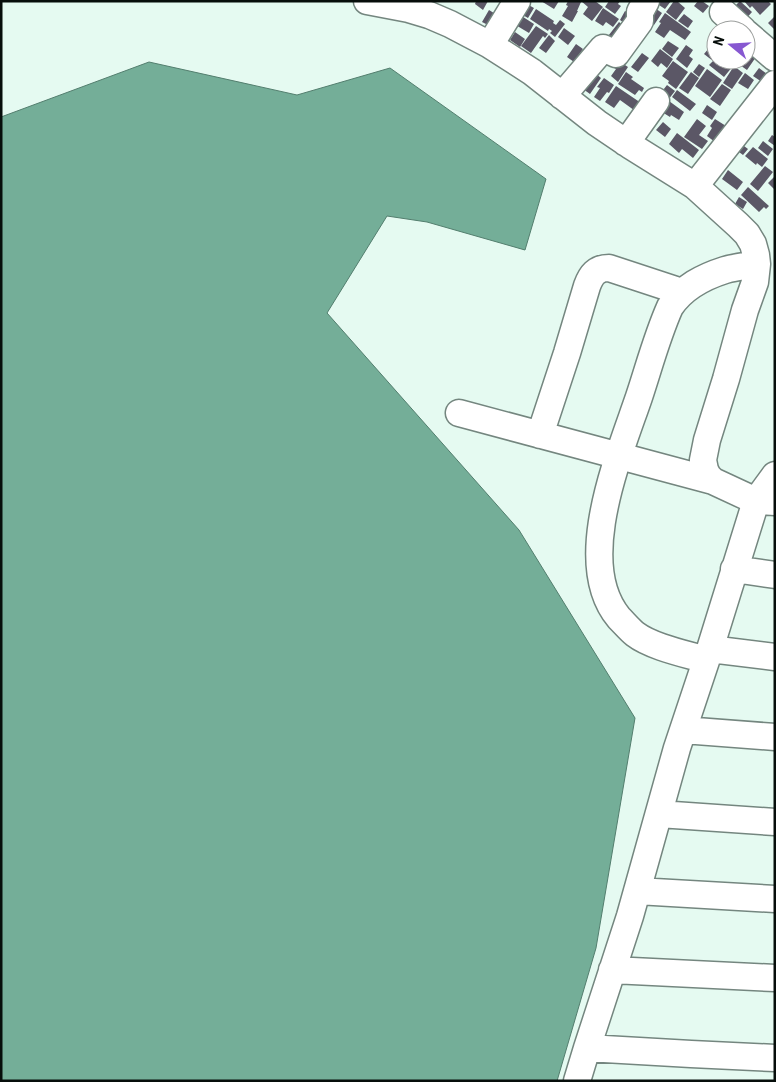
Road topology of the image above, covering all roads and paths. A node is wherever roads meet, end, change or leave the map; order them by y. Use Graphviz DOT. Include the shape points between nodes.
graph roads {
  1 [pos="367,1"];
  2 [pos="517,1"];
  3 [pos="646,1"];
  4 [pos="432,8"];
  5 [pos="723,12"];
  6 [pos="732,20"];
  7 [pos="756,42"];
  8 [pos="490,45"];
  9 [pos="775,58"];
  10 [pos="775,84"];
  11 [pos="562,96"];
  12 [pos="656,101"];
  13 [pos="626,143"];
  14 [pos="695,186"];
  15 [pos="757,264"];
  16 [pos="682,292"];
  17 [pos="459,413"];
  18 [pos="540,435"];
  19 [pos="618,456"];
  20 [pos="775,475"];
  21 [pos="713,481"];
  22 [pos="765,501"];
  23 [pos="734,569"];
  24 [pos="775,574"];
  25 [pos="708,654"];
  26 [pos="775,657"];
  27 [pos="683,730"];
  28 [pos="775,737"];
  29 [pos="659,814"];
  30 [pos="775,822"];
  31 [pos="637,890"];
  32 [pos="775,899"];
  33 [pos="612,970"];
  34 [pos="775,978"];
  35 [pos="587,1048"];
  36 [pos="775,1058"];
  37 [pos="577,1081"];
  1 -- 4 [label="street" via="409,9"];
  2 -- 8 [label="street"];
  3 -- 11 [label="street" via="640,12 640,21 616,54 603,48"];
  4 -- 8 [label="street" via="450,24"];
  5 -- 6 [label="street"];
  7 -- 9 [label="street"];
  8 -- 11 [label="street"];
  10 -- 14 [label="street"];
  11 -- 13 [label="street"];
  12 -- 13 [label="street"];
  13 -- 14 [label="street"];
  14 -- 15 [label="street" via="747,234 753,244"];
  15 -- 16 [label="street" via="727,269"];
  15 -- 21 [label="street" via="755,282 703,460"];
  16 -- 18 [label="street" via="609,268 591,276"];
  16 -- 19 [label="street" via="666,317"];
  17 -- 18 [label="street"];
  18 -- 19 [label="street"];
  19 -- 21 [label="street"];
  19 -- 25 [label="street" via="601,530 600,576 608,601 636,635 658,646"];
  20 -- 22 [label="street"];
  21 -- 22 [label="street"];
  22 -- 23 [label="street"];
  23 -- 24 [label="street"];
  23 -- 25 [label="street"];
  25 -- 26 [label="street"];
  25 -- 27 [label="street"];
  27 -- 28 [label="street"];
  27 -- 29 [label="street"];
  29 -- 30 [label="street"];
  29 -- 31 [label="street"];
  31 -- 32 [label="street"];
  31 -- 33 [label="street"];
  33 -- 34 [label="street"];
  33 -- 35 [label="street"];
  35 -- 36 [label="street"];
  35 -- 37 [label="street"];
}
